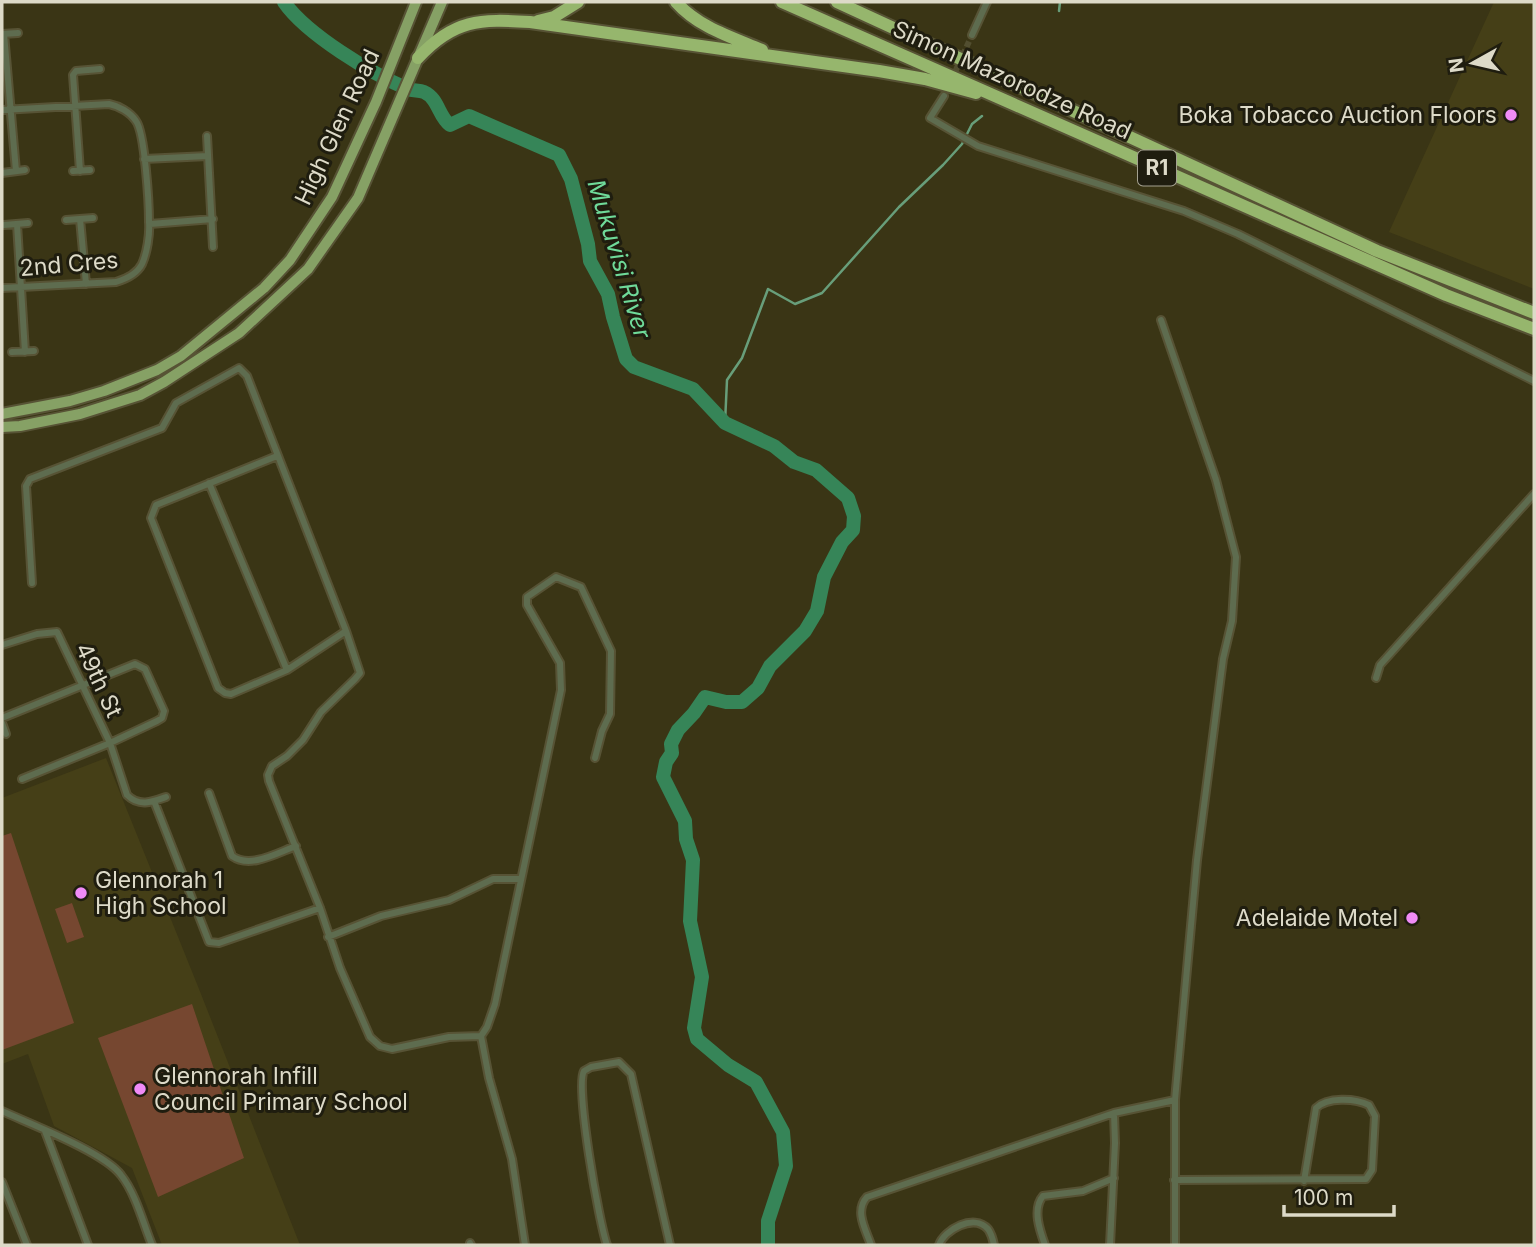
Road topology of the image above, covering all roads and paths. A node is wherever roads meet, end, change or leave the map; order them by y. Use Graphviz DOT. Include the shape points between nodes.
graph roads {
  1 [pos="416,2"];
  2 [pos="442,2"];
  3 [pos="578,2"];
  4 [pos="676,2"];
  5 [pos="782,2"];
  6 [pos="836,2"];
  7 [pos="987,2"];
  8 [pos="530,22"];
  9 [pos="18,33"];
  10 [pos="3,34"];
  11 [pos="972,35"];
  12 [pos="781,57"];
  13 [pos="418,58"];
  14 [pos="100,69"];
  15 [pos="944,96"];
  16 [pos="1010,102"];
  17 [pos="75,106"];
  18 [pos="2,110"];
  19 [pos="10,110"];
  20 [pos="207,136"];
  21 [pos="208,156"];
  22 [pos="144,159"];
  23 [pos="24,170"];
  24 [pos="90,170"];
  25 [pos="16,171"];
  26 [pos="2,173"];
  27 [pos="93,218"];
  28 [pos="80,219"];
  29 [pos="213,219"];
  30 [pos="66,220"];
  31 [pos="28,223"];
  32 [pos="17,224"];
  33 [pos="150,224"];
  34 [pos="4,225"];
  35 [pos="213,247"];
  36 [pos="86,284"];
  37 [pos="22,287"];
  38 [pos="2,288"];
  39 [pos="1534,313"];
  40 [pos="1161,320"];
  41 [pos="1534,329"];
  42 [pos="34,351"];
  43 [pos="12,352"];
  44 [pos="25,352"];
  45 [pos="1534,381"];
  46 [pos="2,414"];
  47 [pos="2,428"];
  48 [pos="277,456"];
  49 [pos="209,483"];
  50 [pos="1534,494"];
  51 [pos="32,583"];
  52 [pos="346,632"];
  53 [pos="2,645"];
  54 [pos="287,670"];
  55 [pos="1376,678"];
  56 [pos="82,685"];
  57 [pos="2,720"];
  58 [pos="6,734"];
  59 [pos="110,743"];
  60 [pos="595,758"];
  61 [pos="22,779"];
  62 [pos="209,793"];
  63 [pos="166,797"];
  64 [pos="155,801"];
  65 [pos="296,846"];
  66 [pos="521,878"];
  67 [pos="320,908"];
  68 [pos="328,937"];
  69 [pos="481,1036"];
  70 [pos="1175,1100"];
  71 [pos="2,1111"];
  72 [pos="1114,1113"];
  73 [pos="45,1131"];
  74 [pos="1114,1178"];
  75 [pos="1174,1180"];
  76 [pos="1304,1181"];
  77 [pos="2,1182"];
  78 [pos="27,1245"];
  79 [pos="88,1245"];
  80 [pos="152,1245"];
  81 [pos="525,1245"];
  82 [pos="607,1245"];
  83 [pos="670,1245"];
  84 [pos="871,1245"];
  85 [pos="939,1245"];
  86 [pos="995,1245"];
  87 [pos="1045,1245"];
  88 [pos="1110,1245"];
  89 [pos="1175,1245"];
  1 -- 46 [label="main road, High Glen Road" via="332,197 264,288 157,370 93,394"];
  2 -- 13 [label="main road, High Glen Road"];
  3 -- 8 [label="highway" via="554,17"];
  4 -- 12 [label="highway" via="718,32"];
  5 -- 16 [label="highway, Simon Mazorodze Road / R1"];
  6 -- 39 [label="highway, Simon Mazorodze Road / R1" via="1377,251"];
  7 -- 11 [label="street"];
  8 -- 12 [label="highway"];
  8 -- 13 [label="highway" via="468,24 433,42"];
  9 -- 10 [label="street"];
  10 -- 19 [label="street"];
  12 -- 16 [label="highway" via="913,77"];
  13 -- 47 [label="main road, High Glen Road" via="358,198 308,269 239,333 140,395 70,416"];
  14 -- 17 [label="street" via="74,72"];
  15 -- 45 [label="street" via="930,118 978,146 1184,211"];
  16 -- 41 [label="highway, Simon Mazorodze Road / R1" via="1446,295"];
  17 -- 19 [label="street, 2nd Cres"];
  17 -- 22 [label="street, 2nd Cres" via="109,104 134,118"];
  17 -- 24 [label="street" via="77,171"];
  18 -- 19 [label="street, 2nd Cres"];
  19 -- 25 [label="street"];
  20 -- 21 [label="street"];
  21 -- 22 [label="street"];
  21 -- 29 [label="street"];
  22 -- 33 [label="street, 2nd Cres"];
  23 -- 25 [label="street"];
  25 -- 26 [label="street"];
  27 -- 28 [label="street"];
  28 -- 30 [label="street"];
  28 -- 36 [label="street"];
  29 -- 33 [label="street"];
  29 -- 35 [label="street"];
  31 -- 32 [label="street"];
  32 -- 34 [label="street"];
  32 -- 37 [label="street"];
  33 -- 36 [label="street, 2nd Cres" via="141,267 116,282"];
  36 -- 37 [label="street, 2nd Cres"];
  37 -- 38 [label="street, 2nd Cres"];
  37 -- 44 [label="street"];
  40 -- 70 [label="street" via="1216,480 1236,556 1232,621 1197,860"];
  42 -- 44 [label="street"];
  43 -- 44 [label="street"];
  48 -- 49 [label="street"];
  48 -- 51 [label="street" via="247,376 239,368 176,403 162,428 30,479 26,486"];
  48 -- 52 [label="street"];
  49 -- 54 [label="street"];
  49 -- 54 [label="street" via="156,505 151,518 218,688 231,694"];
  50 -- 55 [label="street" via="1380,665"];
  52 -- 54 [label="street"];
  52 -- 65 [label="street" via="360,673 321,712 303,740 269,771"];
  53 -- 56 [label="street, 49th St" via="57,632"];
  56 -- 57 [label="street"];
  56 -- 59 [label="street, 49th St"];
  56 -- 59 [label="street" via="135,664 145,669 164,711 162,718"];
  57 -- 58 [label="street"];
  59 -- 61 [label="street"];
  59 -- 64 [label="street, 49th St" via="127,795 134,802"];
  60 -- 66 [label="street" via="610,714 611,650 581,587 556,577 527,597 527,605 560,663 561,690"];
  62 -- 65 [label="street" via="232,856 239,861 249,862"];
  63 -- 64 [label="street"];
  64 -- 67 [label="street" via="209,942 219,943"];
  65 -- 67 [label="street"];
  66 -- 68 [label="street" via="493,880 449,900 381,916"];
  66 -- 69 [label="street" via="495,1004"];
  67 -- 68 [label="street"];
  68 -- 69 [label="street" via="370,1037 380,1046 392,1049 449,1037"];
  69 -- 81 [label="street" via="512,1159"];
  70 -- 72 [label="street"];
  70 -- 75 [label="street"];
  71 -- 73 [label="street"];
  72 -- 74 [label="street"];
  72 -- 84 [label="street" via="867,1198 861,1210"];
  73 -- 79 [label="street"];
  73 -- 80 [label="street" via="117,1170"];
  74 -- 87 [label="street" via="1083,1191 1043,1196 1037,1210"];
  74 -- 88 [label="street"];
  75 -- 76 [label="street"];
  75 -- 89 [label="street"];
  76 -- 76 [label="street" via="1361,1181 1370,1175 1375,1116 1369,1105 1325,1101 1315,1108"];
  77 -- 78 [label="street"];
  82 -- 83 [label="street" via="587,1140 581,1076 591,1067 619,1062 631,1074"];
  85 -- 86 [label="street" via="948,1233 972,1223 988,1230"];
}
